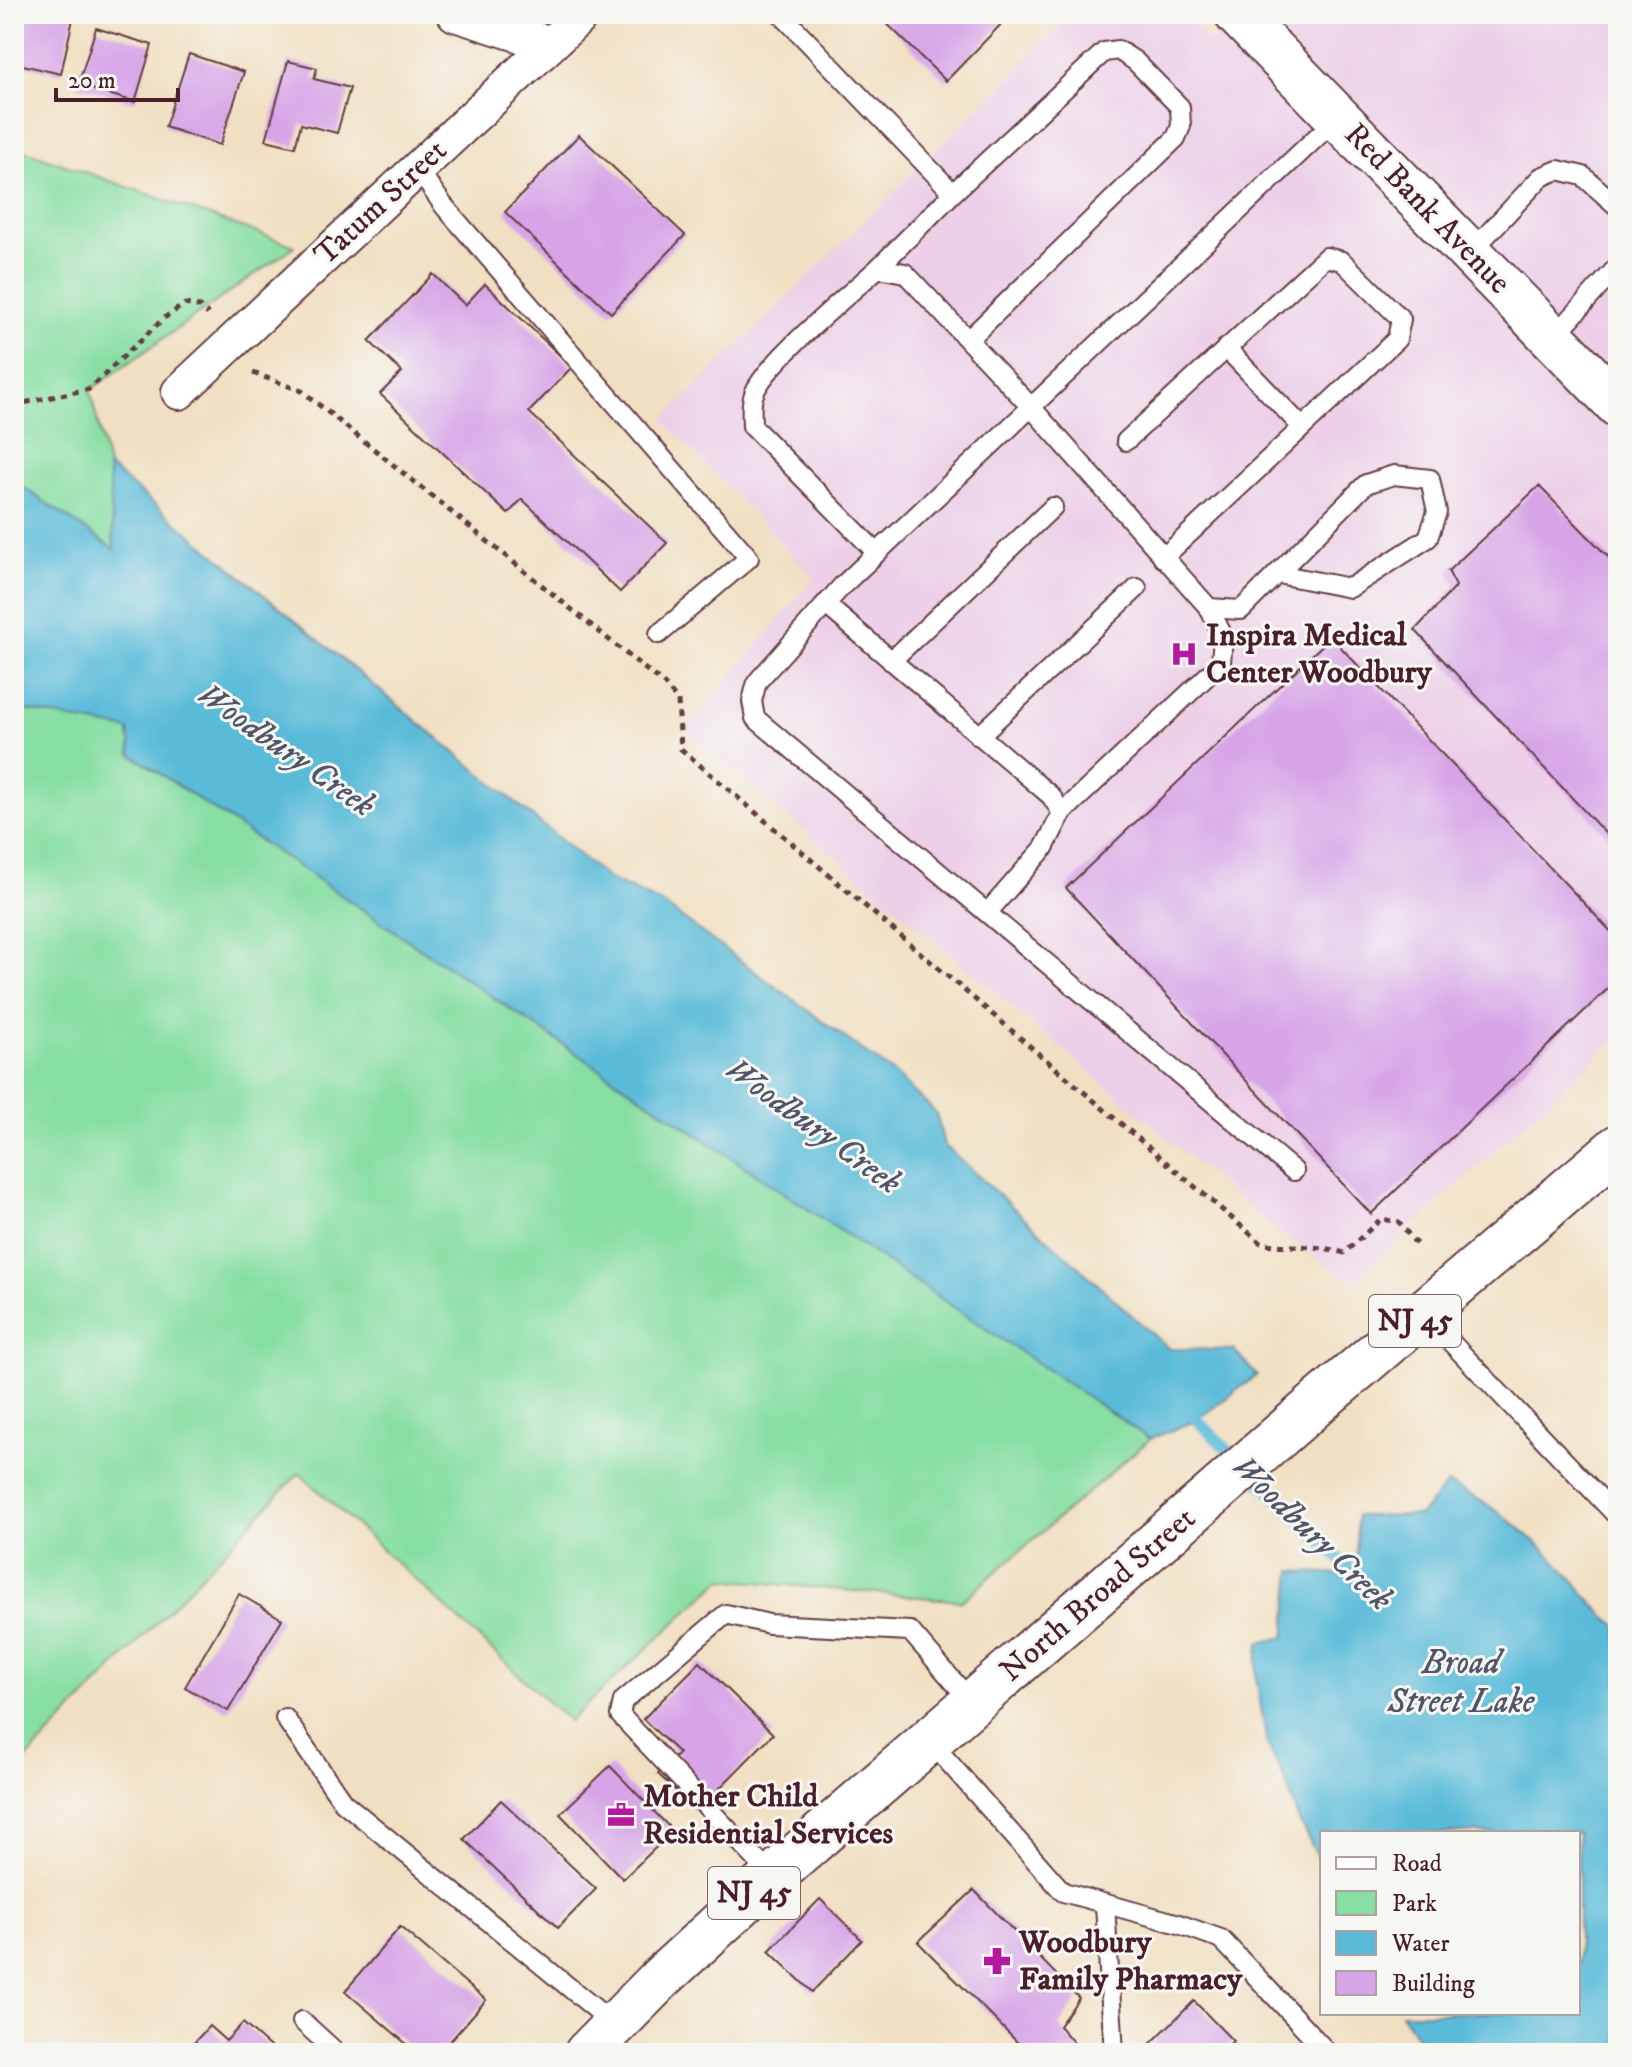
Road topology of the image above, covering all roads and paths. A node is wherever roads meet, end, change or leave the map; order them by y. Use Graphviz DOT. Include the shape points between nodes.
graph roads {
  1 [pos="455,14"];
  2 [pos="583,14"];
  3 [pos="781,14"];
  4 [pos="1237,14"];
  5 [pos="549,44"];
  6 [pos="1338,117"];
  7 [pos="417,168"];
  8 [pos="953,193"];
  9 [pos="1618,207"];
  10 [pos="1470,253"];
  11 [pos="1618,266"];
  12 [pos="878,268"];
  13 [pos="215,320"];
  14 [pos="1553,338"];
  15 [pos="968,340"];
  16 [pos="1226,348"];
  17 [pos="249,372"];
  18 [pos="179,392"];
  19 [pos="14,405"];
  20 [pos="1618,405"];
  21 [pos="1031,407"];
  22 [pos="1302,427"];
  23 [pos="1126,441"];
  24 [pos="1053,507"];
  25 [pos="877,553"];
  26 [pos="1163,558"];
  27 [pos="1278,574"];
  28 [pos="1137,588"];
  29 [pos="825,604"];
  30 [pos="1209,608"];
  31 [pos="659,634"];
  32 [pos="891,661"];
  33 [pos="979,736"];
  34 [pos="1062,813"];
  35 [pos="987,913"];
  36 [pos="1618,1147"];
  37 [pos="1294,1171"];
  38 [pos="1417,1245"];
  39 [pos="1424,1314"];
  40 [pos="1618,1517"];
  41 [pos="973,1704"];
  42 [pos="285,1718"];
  43 [pos="930,1741"];
  44 [pos="774,1878"];
  45 [pos="1105,1904"];
  46 [pos="302,2021"];
  47 [pos="601,2039"];
  48 [pos="337,2053"];
  49 [pos="1114,2053"];
  50 [pos="1328,2053"];
  1 -- 5 [label="street"];
  2 -- 5 [label="street, Tatum Street"];
  3 -- 8 [label="lane"];
  4 -- 6 [label="main road, Red Bank Avenue"];
  5 -- 7 [label="street, Tatum Street"];
  6 -- 10 [label="main road, Red Bank Avenue"];
  6 -- 21 [label="lane"];
  7 -- 18 [label="street, Tatum Street"];
  7 -- 31 [label="lane" via="444,206 749,558"];
  8 -- 12 [label="lane"];
  8 -- 15 [label="lane" via="1104,52 1118,50 1135,61 1180,107 1176,138"];
  9 -- 10 [label="lane" via="1583,176 1558,170 1541,177"];
  10 -- 14 [label="main road, Red Bank Avenue"];
  11 -- 14 [label="lane"];
  12 -- 15 [label="lane" via="905,273"];
  12 -- 25 [label="lane" via="783,355 754,392 752,406 752,426"];
  13 -- 19 [label="path" via="200,307 185,304 89,389"];
  14 -- 20 [label="main road, Red Bank Avenue"];
  15 -- 21 [label="lane"];
  16 -- 22 [label="lane"];
  16 -- 22 [label="lane" via="1326,257 1342,261 1401,319 1397,339"];
  16 -- 23 [label="lane"];
  17 -- 38 [label="path" via="302,391 665,685 678,701 681,749 1261,1243 1344,1253 1381,1219 1399,1222"];
  21 -- 25 [label="lane"];
  21 -- 26 [label="lane"];
  22 -- 26 [label="lane"];
  24 -- 32 [label="lane"];
  25 -- 29 [label="lane"];
  26 -- 30 [label="lane"];
  27 -- 27 [label="lane" via="1350,588 1428,538 1437,512 1430,479 1394,475 1366,484"];
  27 -- 30 [label="lane" via="1241,610"];
  28 -- 33 [label="lane"];
  29 -- 32 [label="lane"];
  29 -- 35 [label="lane" via="757,682 755,718"];
  30 -- 34 [label="lane" via="1223,636 1221,663"];
  32 -- 33 [label="lane"];
  33 -- 34 [label="lane" via="1051,796"];
  34 -- 35 [label="lane" via="1044,848"];
  35 -- 37 [label="lane"];
  36 -- 39 [label="main road, North Broad Street / NJ 45"];
  39 -- 40 [label="lane"];
  39 -- 41 [label="main road, North Broad Street / NJ 45"];
  41 -- 43 [label="main road, North Broad Street / NJ 45"];
  41 -- 44 [label="lane" via="910,1631 769,1624 726,1614 623,1701 620,1715"];
  42 -- 47 [label="lane" via="343,1802"];
  43 -- 44 [label="main road, North Broad Street / NJ 45"];
  43 -- 45 [label="lane" via="1063,1892"];
  44 -- 47 [label="main road, North Broad Street / NJ 45"];
  45 -- 49 [label="lane"];
  45 -- 50 [label="lane" via="1221,1939"];
  46 -- 48 [label="lane"];
}
